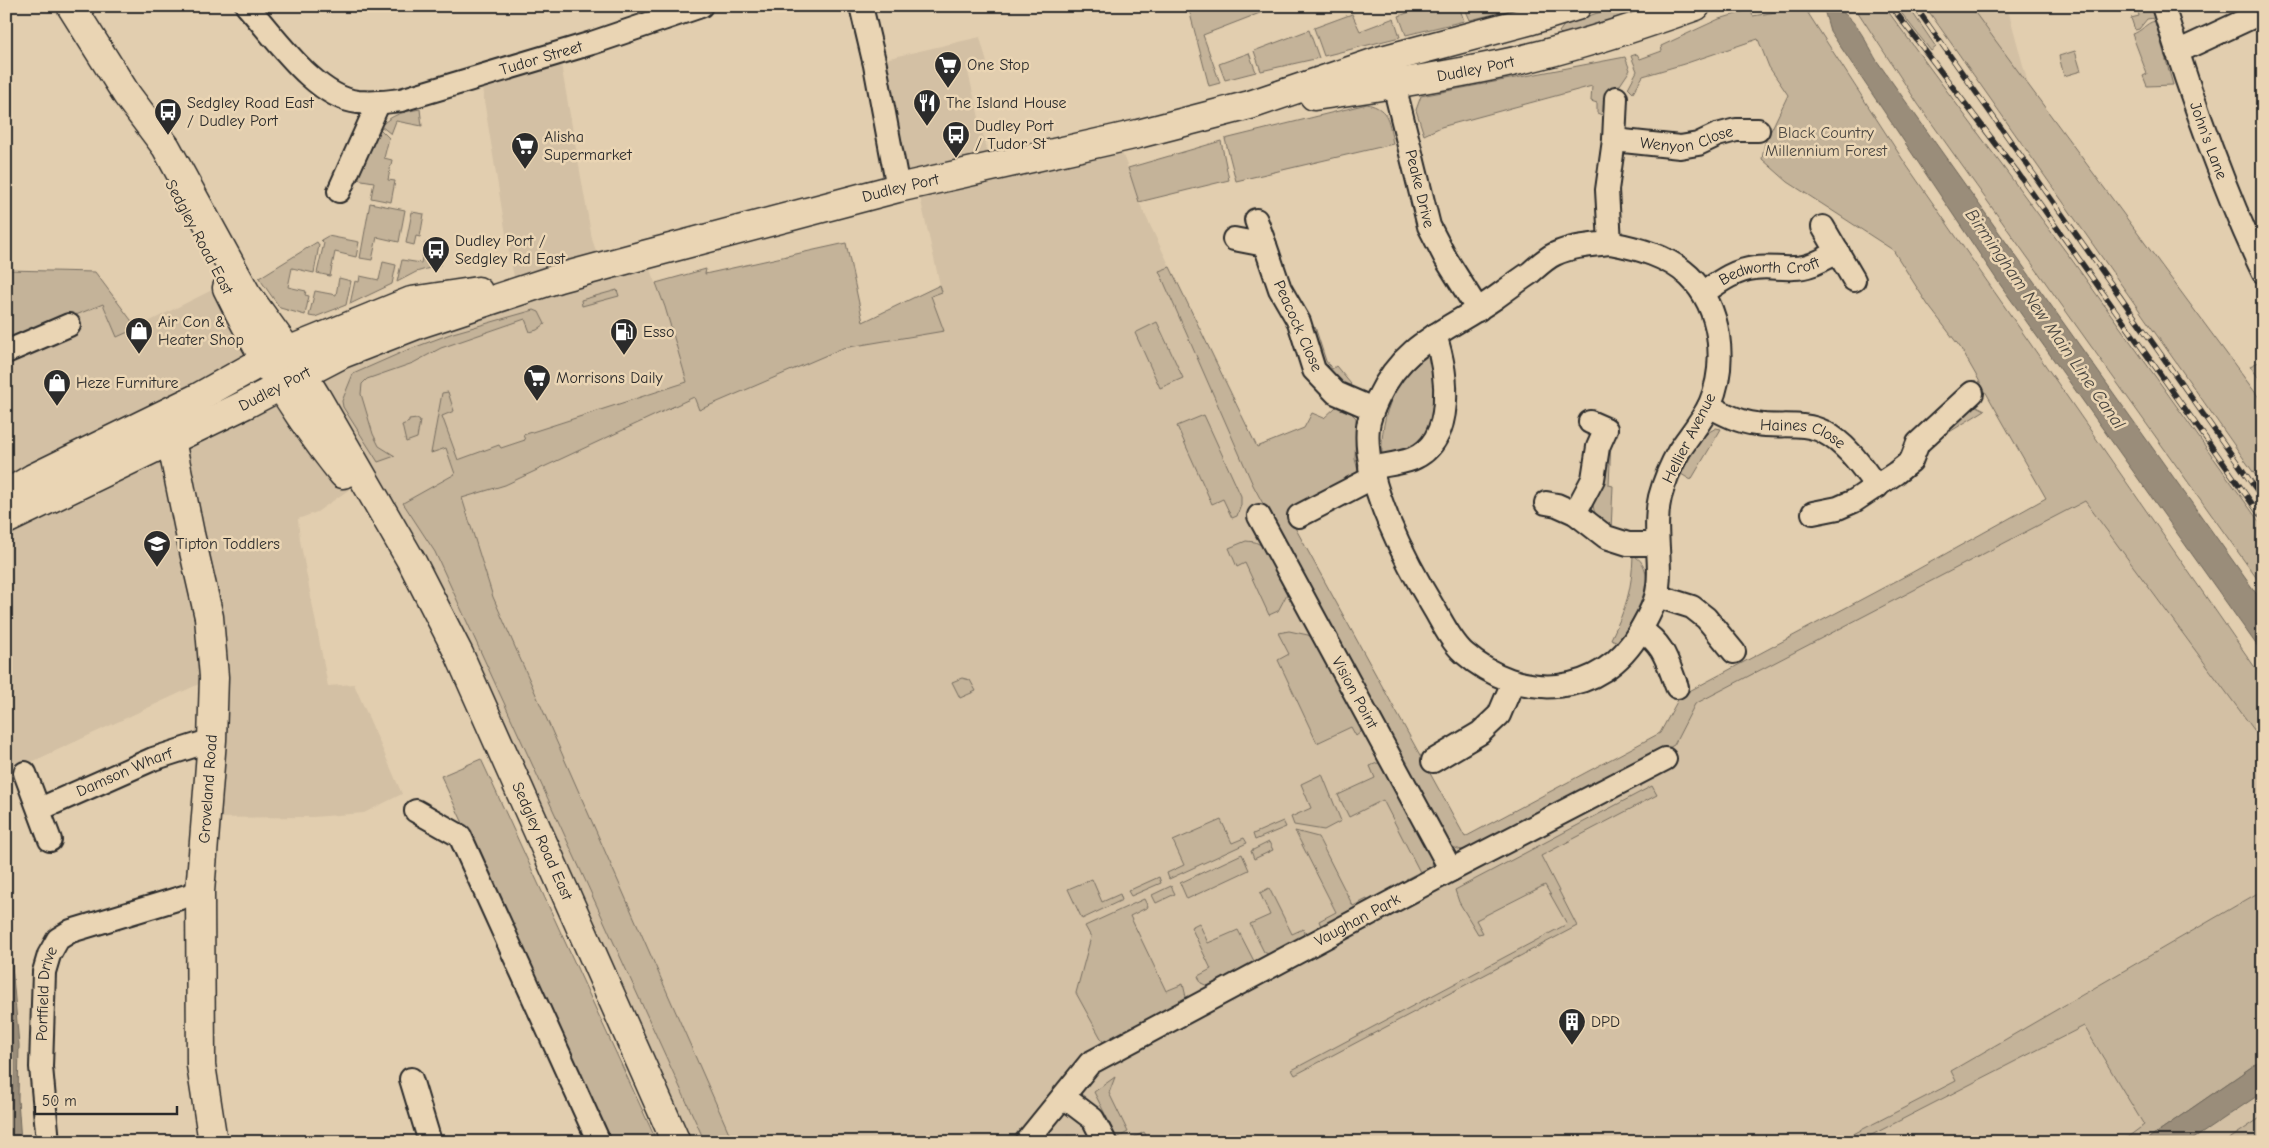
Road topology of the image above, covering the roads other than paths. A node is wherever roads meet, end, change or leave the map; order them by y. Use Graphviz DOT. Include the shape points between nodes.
graph roads {
  1 [pos="71,6"];
  2 [pos="247,6"];
  3 [pos="702,6"];
  4 [pos="861,6"];
  5 [pos="1577,6"];
  6 [pos="1696,6"];
  7 [pos="2163,6"];
  8 [pos="2263,12"];
  9 [pos="2177,52"];
  10 [pos="1382,60"];
  11 [pos="1394,85"];
  12 [pos="1616,98"];
  13 [pos="379,102"];
  14 [pos="1250,106"];
  15 [pos="1758,130"];
  16 [pos="1614,140"];
  17 [pos="898,188"];
  18 [pos="339,191"];
  19 [pos="1256,220"];
  20 [pos="1823,226"];
  21 [pos="1234,239"];
  22 [pos="1610,243"];
  23 [pos="1265,245"];
  24 [pos="1838,252"];
  25 [pos="2263,272"];
  26 [pos="1854,280"];
  27 [pos="551,281"];
  28 [pos="1703,293"];
  29 [pos="1478,310"];
  30 [pos="69,325"];
  31 [pos="1435,335"];
  32 [pos="6,352"];
  33 [pos="276,356"];
  34 [pos="292,381"];
  35 [pos="1972,393"];
  36 [pos="1709,406"];
  37 [pos="1373,409"];
  38 [pos="1590,422"];
  39 [pos="172,440"];
  40 [pos="1372,472"];
  41 [pos="1877,487"];
  42 [pos="6,494"];
  43 [pos="1546,504"];
  44 [pos="1575,513"];
  45 [pos="1813,513"];
  46 [pos="1259,516"];
  47 [pos="1299,516"];
  48 [pos="6,520"];
  49 [pos="1656,544"];
  50 [pos="1657,596"];
  51 [pos="1641,630"];
  52 [pos="1734,652"];
  53 [pos="1513,682"];
  54 [pos="1677,687"];
  55 [pos="212,740"];
  56 [pos="1665,759"];
  57 [pos="1433,761"];
  58 [pos="25,773"];
  59 [pos="40,809"];
  60 [pos="416,811"];
  61 [pos="50,840"];
  62 [pos="1451,870"];
  63 [pos="200,892"];
  64 [pos="411,1079"];
  65 [pos="1064,1097"];
  66 [pos="48,1142"];
  67 [pos="213,1142"];
  68 [pos="430,1142"];
  69 [pos="599,1142"];
  70 [pos="676,1142"];
  71 [pos="1026,1142"];
  72 [pos="1105,1142"];
  1 -- 33 [label="main road, Sedgley Road East" via="127,95 161,166 220,274"];
  2 -- 13 [label="street, Tudor Street" via="315,82 341,98"];
  3 -- 13 [label="street, Tudor Street" via="592,44 400,100"];
  4 -- 17 [label="street"];
  5 -- 10 [label="main road, Dudley Port"];
  6 -- 11 [label="main road, Dudley Port" via="1625,32 1504,64"];
  7 -- 9 [label="street, John's Lane"];
  8 -- 9 [label="street"];
  9 -- 25 [label="street, John's Lane" via="2207,141"];
  10 -- 11 [label="street, Peake Drive"];
  10 -- 14 [label="main road, Dudley Port"];
  11 -- 14 [label="main road, Dudley Port"];
  11 -- 29 [label="street, Peake Drive" via="1429,226"];
  12 -- 16 [label="street, Wenyon Close"];
  13 -- 18 [label="street"];
  14 -- 17 [label="main road, Dudley Port"];
  15 -- 16 [label="street, Wenyon Close" via="1736,130 1680,147"];
  16 -- 22 [label="street, Wenyon Close" via="1607,190"];
  17 -- 27 [label="main road, Dudley Port"];
  19 -- 23 [label="street, Peacock Close"];
  20 -- 24 [label="street, Bedworth Croft"];
  21 -- 23 [label="street"];
  22 -- 28 [label="street, Hellier Avenue" via="1638,248 1675,265"];
  22 -- 29 [label="street, Hellier Avenue" via="1577,246 1553,254"];
  23 -- 37 [label="street, Peacock Close" via="1280,289 1299,322 1314,370 1336,393"];
  24 -- 26 [label="street, Bedworth Croft"];
  24 -- 28 [label="street, Bedworth Croft" via="1814,264 1796,268 1756,268 1739,272"];
  27 -- 33 [label="main road, Dudley Port" via="411,301"];
  27 -- 34 [label="main road, Dudley Port" via="419,324 342,354"];
  28 -- 36 [label="street, Hellier Avenue" via="1718,335 1720,358"];
  29 -- 31 [label="street, Hellier Avenue"];
  30 -- 32 [label="street"];
  31 -- 37 [label="street, Hellier Avenue" via="1414,348 1401,362"];
  31 -- 40 [label="street" via="1441,352 1445,397 1444,417 1437,437 1412,459"];
  33 -- 34 [label="main road, Sedgley Road East"];
  33 -- 42 [label="main road, Dudley Port"];
  34 -- 39 [label="main road, Dudley Port"];
  34 -- 70 [label="main road, Sedgley Road East" via="401,544 459,654"];
  35 -- 41 [label="street" via="1918,443 1910,461"];
  36 -- 41 [label="street, Haines Close" via="1732,418 1755,424 1808,426 1823,431 1851,453"];
  36 -- 49 [label="street, Hellier Avenue" via="1677,454 1667,476 1660,497"];
  37 -- 40 [label="street, Hellier Avenue" via="1367,445"];
  38 -- 44 [label="street" via="1606,429 1598,447 1592,479"];
  39 -- 48 [label="main road, Dudley Port"];
  39 -- 55 [label="main road, Groveland Road" via="209,617 214,677"];
  40 -- 47 [label="street"];
  40 -- 53 [label="street, Hellier Avenue" via="1395,538 1451,637 1478,664"];
  41 -- 45 [label="street" via="1838,508"];
  43 -- 44 [label="street"];
  44 -- 49 [label="street" via="1606,537 1628,544"];
  46 -- 62 [label="street, Vision Point"];
  49 -- 50 [label="street, Hellier Avenue"];
  50 -- 51 [label="street, Hellier Avenue"];
  50 -- 52 [label="street" via="1692,607 1706,618"];
  51 -- 53 [label="street, Hellier Avenue" via="1622,656 1589,678 1552,686"];
  51 -- 54 [label="street" via="1654,638"];
  53 -- 57 [label="street" via="1499,715 1480,733"];
  55 -- 59 [label="street, Damson Wharf" via="153,758"];
  55 -- 63 [label="main road, Groveland Road"];
  56 -- 62 [label="street, Vaughan Park"];
  58 -- 59 [label="street"];
  59 -- 61 [label="street"];
  60 -- 69 [label="street" via="460,836"];
  62 -- 65 [label="street, Vaughan Park" via="1090,1063"];
  63 -- 66 [label="street, Portfield Drive" via="71,931 58,939 44,972 41,1067"];
  63 -- 67 [label="main road, Groveland Road" via="202,1065"];
  64 -- 68 [label="street"];
  65 -- 71 [label="street, Vaughan Park"];
  65 -- 72 [label="street" via="1093,1119"];
}
